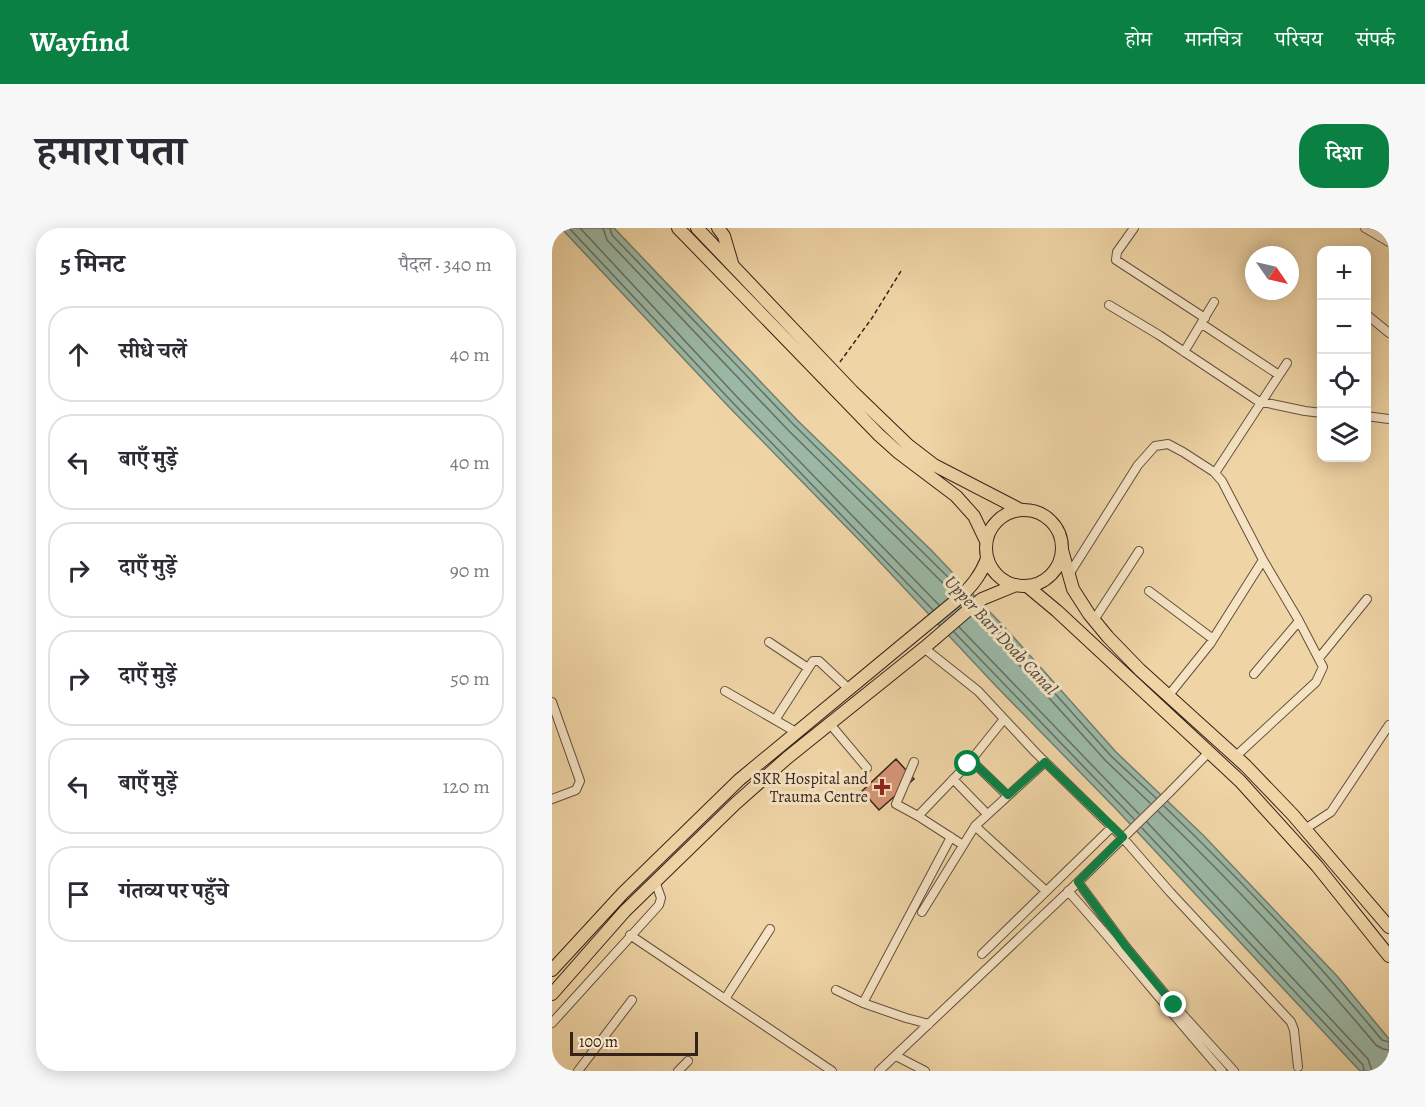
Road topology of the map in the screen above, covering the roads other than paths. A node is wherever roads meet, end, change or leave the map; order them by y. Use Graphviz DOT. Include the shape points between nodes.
graph roads {
  1 [pos="678,228"];
  2 [pos="697,228"];
  3 [pos="718,228"];
  4 [pos="1134,228"];
  5 [pos="1365,228"];
  6 [pos="1389,242"];
  7 [pos="732,264"];
  8 [pos="1214,302"];
  9 [pos="1109,305"];
  10 [pos="1371,318"];
  11 [pos="1203,321"];
  12 [pos="1389,333"];
  13 [pos="1184,352"];
  14 [pos="1287,363"];
  15 [pos="1279,375"];
  16 [pos="1261,402"];
  17 [pos="1317,412"];
  18 [pos="1371,417"];
  19 [pos="1389,419"];
  20 [pos="1215,473"];
  21 [pos="1022,510"];
  22 [pos="986,541"];
  23 [pos="1062,550"];
  24 [pos="1139,551"];
  25 [pos="987,559"];
  26 [pos="1263,560"];
  27 [pos="1068,576"];
  28 [pos="1021,585"];
  29 [pos="1149,591"];
  30 [pos="1367,599"];
  31 [pos="1094,620"];
  32 [pos="1299,621"];
  33 [pos="1214,639"];
  34 [pos="769,642"];
  35 [pos="927,646"];
  36 [pos="1319,658"];
  37 [pos="808,668"];
  38 [pos="1254,674"];
  39 [pos="849,689"];
  40 [pos="725,691"];
  41 [pos="1169,695"];
  42 [pos="552,702"];
  43 [pos="1004,719"];
  44 [pos="775,720"];
  45 [pos="830,724"];
  46 [pos="1389,725"];
  47 [pos="796,732"];
  48 [pos="1209,752"];
  49 [pos="1236,756"];
  50 [pos="914,762"];
  51 [pos="1045,762"];
  52 [pos="968,764"];
  53 [pos="867,768"];
  54 [pos="953,779"];
  55 [pos="1008,795"];
  56 [pos="552,799"];
  57 [pos="987,814"];
  58 [pos="918,816"];
  59 [pos="975,826"];
  60 [pos="1112,827"];
  61 [pos="1305,830"];
  62 [pos="951,837"];
  63 [pos="1123,837"];
  64 [pos="963,845"];
  65 [pos="655,881"];
  66 [pos="1078,882"];
  67 [pos="1046,891"];
  68 [pos="1068,891"];
  69 [pos="922,912"];
  70 [pos="1388,925"];
  71 [pos="770,929"];
  72 [pos="630,935"];
  73 [pos="982,954"];
  74 [pos="1389,956"];
  75 [pos="552,970"];
  76 [pos="1148,979"];
  77 [pos="836,990"];
  78 [pos="552,994"];
  79 [pos="725,999"];
  80 [pos="632,1000"];
  81 [pos="863,1003"];
  82 [pos="552,1023"];
  83 [pos="929,1024"];
  84 [pos="1204,1044"];
  85 [pos="896,1056"];
  86 [pos="688,1060"];
  87 [pos="1298,1067"];
  88 [pos="578,1071"];
  89 [pos="678,1071"];
  90 [pos="832,1071"];
  91 [pos="879,1071"];
  92 [pos="925,1071"];
  93 [pos="1222,1071"];
  94 [pos="1234,1071"];
  1 -- 22 [label="highway" via="879,435 967,506"];
  2 -- 7 [label="highway"];
  3 -- 7 [label="highway"];
  4 -- 11 [label="street" via="1117,252 1116,260"];
  5 -- 6 [label="street"];
  7 -- 21 [label="highway" via="869,408 921,456"];
  8 -- 11 [label="street"];
  9 -- 13 [label="street"];
  10 -- 12 [label="street"];
  11 -- 13 [label="street"];
  11 -- 15 [label="street"];
  13 -- 16 [label="street"];
  14 -- 15 [label="street"];
  15 -- 16 [label="street"];
  16 -- 17 [label="street"];
  16 -- 20 [label="street"];
  18 -- 19 [label="street"];
  20 -- 26 [label="street"];
  20 -- 27 [label="street" via="1168,444 1155,446 1138,465"];
  21 -- 22 [label="highway" via="999,519"];
  21 -- 23 [label="highway" via="1050,521 1061,539"];
  22 -- 25 [label="highway"];
  23 -- 27 [label="highway"];
  23 -- 28 [label="highway" via="1044,580"];
  24 -- 31 [label="street"];
  25 -- 28 [label="highway" via="998,576"];
  25 -- 39 [label="highway" via="973,585"];
  26 -- 32 [label="street"];
  26 -- 33 [label="street"];
  27 -- 31 [label="highway"];
  28 -- 35 [label="highway" via="982,600"];
  28 -- 48 [label="highway" via="1057,611"];
  29 -- 33 [label="street"];
  30 -- 36 [label="street"];
  31 -- 41 [label="highway"];
  32 -- 36 [label="street"];
  32 -- 38 [label="street"];
  33 -- 41 [label="street"];
  34 -- 37 [label="street"];
  35 -- 43 [label="street"];
  35 -- 45 [label="highway"];
  36 -- 49 [label="street" via="1323,671 1317,682"];
  37 -- 39 [label="street" via="813,661 819,661"];
  37 -- 44 [label="street"];
  39 -- 47 [label="highway"];
  40 -- 44 [label="street"];
  41 -- 49 [label="highway"];
  42 -- 56 [label="street" via="580,781 576,790"];
  43 -- 51 [label="street"];
  43 -- 52 [label="street"];
  44 -- 47 [label="street"];
  45 -- 53 [label="street"];
  45 -- 65 [label="highway" via="751,789"];
  46 -- 61 [label="street" via="1331,812"];
  47 -- 75 [label="highway" via="658,858"];
  48 -- 63 [label="street"];
  48 -- 74 [label="highway" via="1317,866"];
  49 -- 61 [label="highway"];
  50 -- 58 [label="street" via="896,804"];
  51 -- 55 [label="street"];
  51 -- 60 [label="street"];
  52 -- 54 [label="street"];
  52 -- 55 [label="street" via="977,766"];
  54 -- 57 [label="street"];
  54 -- 58 [label="street"];
  55 -- 57 [label="street"];
  57 -- 59 [label="street"];
  58 -- 62 [label="street"];
  59 -- 64 [label="street"];
  59 -- 67 [label="street"];
  60 -- 63 [label="street"];
  60 -- 67 [label="street"];
  61 -- 70 [label="highway"];
  62 -- 64 [label="street"];
  62 -- 81 [label="street"];
  63 -- 66 [label="street"];
  63 -- 87 [label="street" via="1291,1022"];
  64 -- 69 [label="street"];
  65 -- 72 [label="street" via="661,902"];
  65 -- 78 [label="highway"];
  66 -- 68 [label="street"];
  66 -- 76 [label="street"];
  67 -- 73 [label="street"];
  68 -- 76 [label="street"];
  68 -- 83 [label="street"];
  71 -- 79 [label="street"];
  72 -- 79 [label="street"];
  72 -- 82 [label="street"];
  76 -- 84 [label="street"];
  77 -- 81 [label="street"];
  79 -- 90 [label="street"];
  80 -- 88 [label="street"];
  81 -- 83 [label="street"];
  83 -- 85 [label="street"];
  84 -- 93 [label="street"];
  84 -- 94 [label="street"];
  85 -- 91 [label="street"];
  85 -- 92 [label="street"];
  86 -- 89 [label="street"];
}
